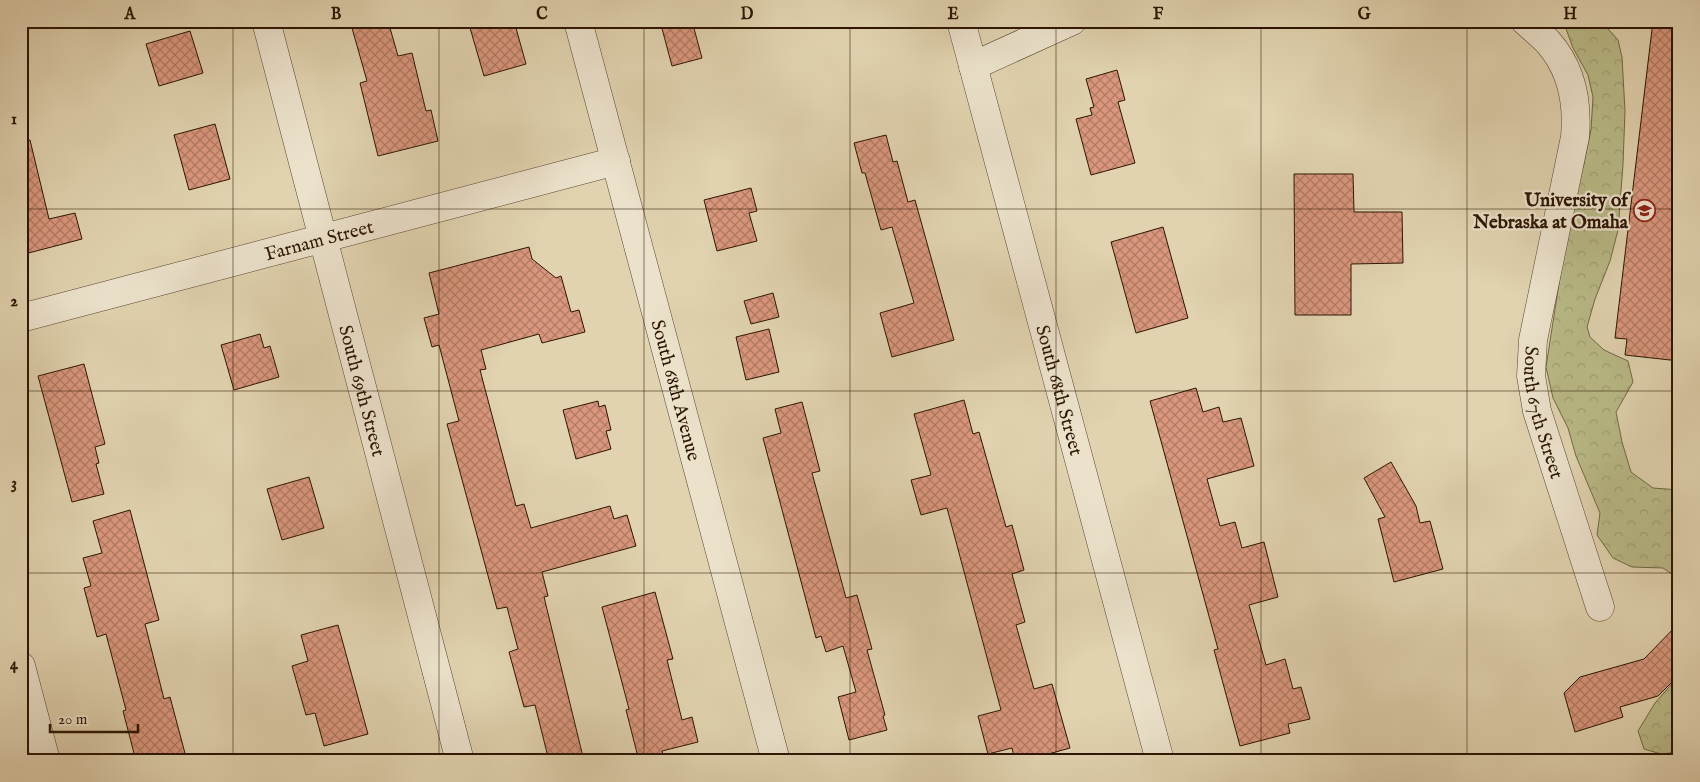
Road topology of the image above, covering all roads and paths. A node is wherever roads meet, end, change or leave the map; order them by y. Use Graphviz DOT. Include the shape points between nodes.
graph roads {
  1 [pos="266,21"];
  2 [pos="578,21"];
  3 [pos="960,21"];
  4 [pos="1072,21"];
  5 [pos="1525,21"];
  6 [pos="973,66"];
  7 [pos="616,161"];
  8 [pos="323,239"];
  9 [pos="21,318"];
  10 [pos="1600,607"];
  11 [pos="21,666"];
  12 [pos="46,761"];
  13 [pos="460,761"];
  14 [pos="776,761"];
  15 [pos="1160,761"];
  1 -- 8 [label="street, South 69th Street"];
  2 -- 7 [label="street, South 68th Avenue"];
  3 -- 6 [label="street, South 68th Street"];
  4 -- 6 [label="street"];
  5 -- 10 [label="street, South 67th Street" via="1559,57 1576,100 1575,137 1533,340 1531,376 1538,411"];
  6 -- 15 [label="street, South 68th Street"];
  7 -- 8 [label="street, Farnam Street"];
  7 -- 14 [label="street, South 68th Avenue"];
  8 -- 9 [label="street, Farnam Street"];
  8 -- 13 [label="street, South 69th Street"];
  11 -- 12 [label="street"];
}
